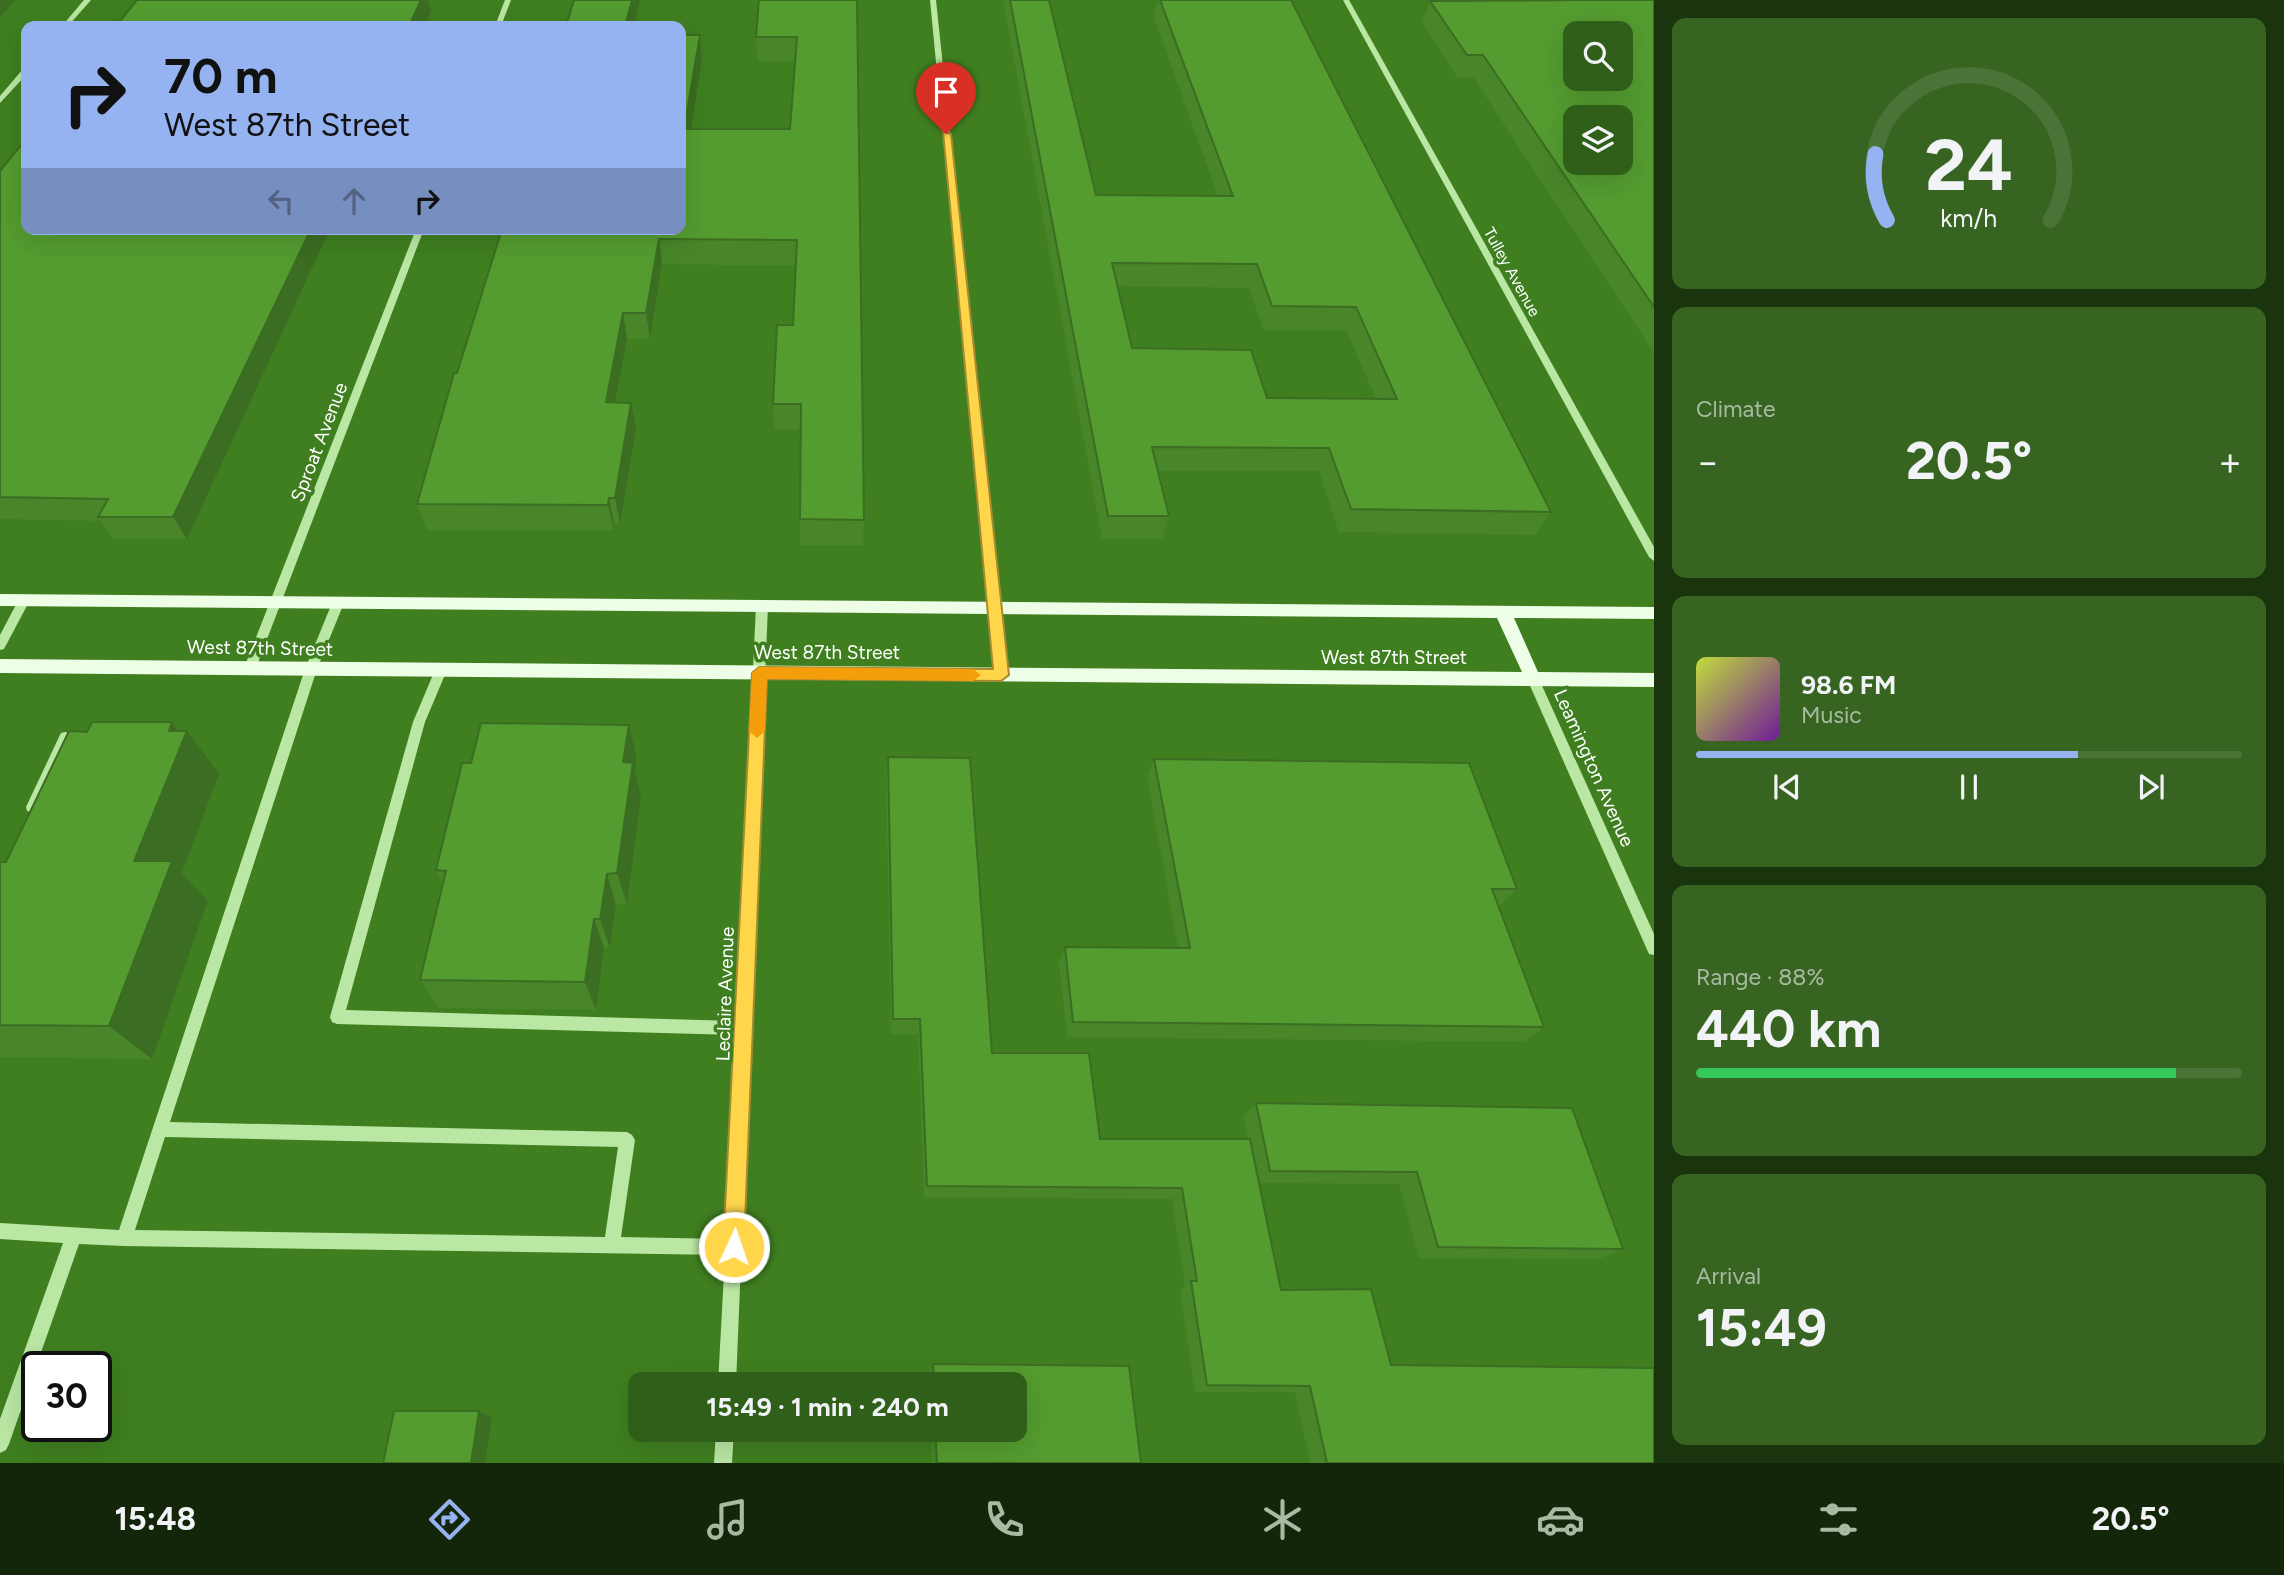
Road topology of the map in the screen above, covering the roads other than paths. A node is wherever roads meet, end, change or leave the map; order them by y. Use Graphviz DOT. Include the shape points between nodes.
graph roads {
  1 [pos="88,0"];
  2 [pos="508,0"];
  3 [pos="933,0"];
  4 [pos="1346,0"];
  5 [pos="69,21"];
  6 [pos="500,21"];
  7 [pos="21,77"];
  8 [pos="0,101"];
  9 [pos="418,235"];
  10 [pos="1654,557"];
  11 [pos="0,600"];
  12 [pos="24,600"];
  13 [pos="276,602"];
  14 [pos="338,603"];
  15 [pos="762,606"];
  16 [pos="994,608"];
  17 [pos="1503,612"];
  18 [pos="1654,613"];
  19 [pos="0,646"];
  20 [pos="0,666"];
  21 [pos="250,668"];
  22 [pos="311,669"];
  23 [pos="441,670"];
  24 [pos="759,673"];
  25 [pos="1001,675"];
  26 [pos="1534,679"];
  27 [pos="1654,680"];
  28 [pos="65,737"];
  29 [pos="27,819"];
  30 [pos="1654,949"];
  31 [pos="744,1028"];
  32 [pos="159,1129"];
  33 [pos="0,1231"];
  34 [pos="74,1235"];
  35 [pos="124,1238"];
  36 [pos="612,1245"];
  37 [pos="734,1247"];
  38 [pos="728,1372"];
  39 [pos="724,1442"];
  40 [pos="0,1444"];
  41 [pos="723,1463"];
  1 -- 5 [label="street"];
  2 -- 6 [label="street"];
  3 -- 16 [label="street"];
  4 -- 10 [label="street, Tulley Avenue"];
  7 -- 8 [label="street"];
  9 -- 13 [label="street, Sproat Avenue"];
  11 -- 12 [label="main road"];
  12 -- 13 [label="main road"];
  12 -- 19 [label="street"];
  13 -- 14 [label="main road"];
  13 -- 21 [label="street, Sproat Avenue"];
  14 -- 15 [label="main road"];
  14 -- 22 [label="street"];
  15 -- 16 [label="main road"];
  15 -- 24 [label="street, Leclaire Avenue"];
  16 -- 17 [label="main road"];
  16 -- 25 [label="street"];
  17 -- 18 [label="main road"];
  17 -- 26 [label="main road"];
  20 -- 21 [label="main road, West 87th Street"];
  21 -- 22 [label="main road, West 87th Street"];
  22 -- 23 [label="main road, West 87th Street"];
  22 -- 32 [label="street"];
  23 -- 24 [label="main road, West 87th Street"];
  23 -- 31 [label="street" via="419,722 337,1017"];
  24 -- 25 [label="main road, West 87th Street"];
  24 -- 31 [label="street, Leclaire Avenue"];
  25 -- 26 [label="main road, West 87th Street"];
  26 -- 27 [label="main road, West 87th Street"];
  26 -- 30 [label="street, Leamington Avenue"];
  28 -- 29 [label="street"];
  31 -- 37 [label="street, Leclaire Avenue"];
  32 -- 35 [label="street"];
  32 -- 36 [label="street" via="627,1140"];
  33 -- 34 [label="street"];
  34 -- 35 [label="street"];
  34 -- 40 [label="street"];
  35 -- 36 [label="street"];
  36 -- 37 [label="street"];
  37 -- 38 [label="street, Leclaire Avenue"];
  39 -- 41 [label="street"];
}
